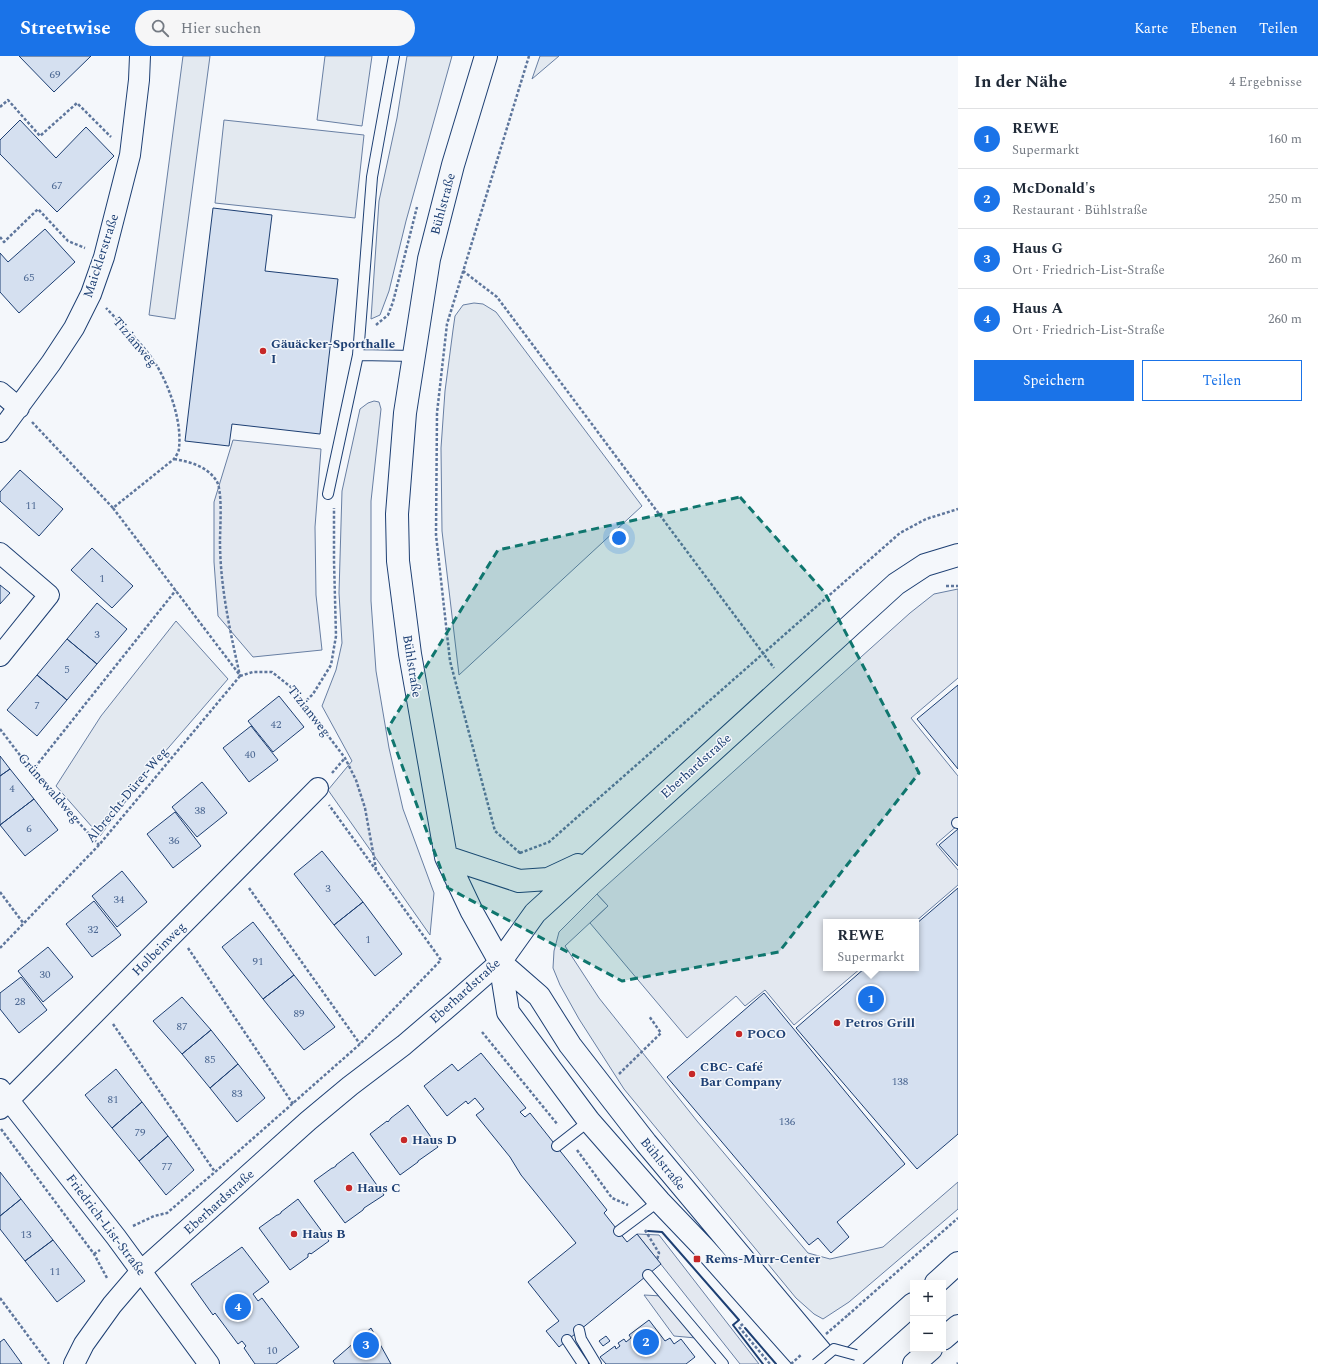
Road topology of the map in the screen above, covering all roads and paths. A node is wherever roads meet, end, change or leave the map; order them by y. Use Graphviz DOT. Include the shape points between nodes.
graph roads {
  1 [pos="140,56"];
  2 [pos="394,56"];
  3 [pos="486,56"];
  4 [pos="529,56"];
  5 [pos="0,107"];
  6 [pos="130,155"];
  7 [pos="419,201"];
  8 [pos="0,237"];
  9 [pos="104,257"];
  10 [pos="463,271"];
  11 [pos="92,294"];
  12 [pos="358,355"];
  13 [pos="369,355"];
  14 [pos="415,356"];
  15 [pos="0,392"];
  16 [pos="18,408"];
  17 [pos="0,432"];
  18 [pos="174,459"];
  19 [pos="331,498"];
  20 [pos="114,508"];
  21 [pos="958,509"];
  22 [pos="0,553"];
  23 [pos="958,555"];
  24 [pos="946,586"];
  25 [pos="958,586"];
  26 [pos="176,590"];
  27 [pos="763,655"];
  28 [pos="0,656"];
  29 [pos="240,676"];
  30 [pos="787,683"];
  31 [pos="303,704"];
  32 [pos="0,729"];
  33 [pos="32,771"];
  34 [pos="318,788"];
  35 [pos="99,845"];
  36 [pos="446,857"];
  37 [pos="596,857"];
  38 [pos="236,870"];
  39 [pos="376,871"];
  40 [pos="0,892"];
  41 [pos="24,924"];
  42 [pos="177,931"];
  43 [pos="0,948"];
  44 [pos="500,962"];
  45 [pos="101,1007"];
  46 [pos="649,1016"];
  47 [pos="482,1032"];
  48 [pos="360,1044"];
  49 [pos="619,1074"];
  50 [pos="3,1100"];
  51 [pos="293,1104"];
  52 [pos="589,1121"];
  53 [pos="0,1127"];
  54 [pos="568,1138"];
  55 [pos="557,1146"];
  56 [pos="215,1172"];
  57 [pos="658,1201"];
  58 [pos="629,1205"];
  59 [pos="958,1218"];
  60 [pos="644,1227"];
  61 [pos="618,1231"];
  62 [pos="116,1237"];
  63 [pos="94,1254"];
  64 [pos="657,1260"];
  65 [pos="958,1263"];
  66 [pos="141,1271"];
  67 [pos="648,1275"];
  68 [pos="939,1280"];
  69 [pos="0,1298"];
  70 [pos="112,1304"];
  71 [pos="910,1307"];
  72 [pos="848,1315"];
  73 [pos="958,1326"];
  74 [pos="579,1330"];
  75 [pos="742,1331"];
  76 [pos="946,1336"];
  77 [pos="567,1340"];
  78 [pos="928,1352"];
  79 [pos="858,1354"];
  80 [pos="720,1363"];
  81 [pos="49,1364"];
  82 [pos="74,1364"];
  83 [pos="209,1364"];
  84 [pos="583,1364"];
  85 [pos="596,1364"];
  86 [pos="770,1364"];
  87 [pos="807,1364"];
  88 [pos="816,1364"];
  89 [pos="830,1364"];
  90 [pos="914,1364"];
  1 -- 6 [label="street, Maicklerstraße"];
  2 -- 12 [label="lane" via="372,177"];
  3 -- 14 [label="main road, Bühlstraße" via="453,165 429,259"];
  4 -- 10 [label="path"];
  5 -- 6 [label="path" via="8,100 40,136 77,103"];
  6 -- 9 [label="street, Maicklerstraße"];
  7 -- 13 [label="path" via="393,302 388,315 373,327"];
  8 -- 9 [label="path" via="4,242 38,209 68,241"];
  9 -- 11 [label="street, Maicklerstraße"];
  10 -- 27 [label="path" via="497,297"];
  10 -- 27 [label="path" via="447,324 437,413 436,535 450,661 494,830 520,853 549,842"];
  11 -- 16 [label="street, Maicklerstraße" via="74,328"];
  11 -- 18 [label="path, Tizianweg" via="133,336 156,366 170,395 178,421 180,449"];
  12 -- 13 [label="lane"];
  12 -- 19 [label="lane"];
  13 -- 14 [label="lane"];
  14 -- 36 [label="main road, Bühlstraße" via="402,452 397,514 398,561 410,654"];
  15 -- 16 [label="street"];
  16 -- 17 [label="street, Maicklerstraße"];
  16 -- 20 [label="path"];
  18 -- 20 [label="path"];
  18 -- 29 [label="path" via="206,469 217,482 220,494 220,556 226,607"];
  19 -- 31 [label="path" via="336,636 331,665 313,694"];
  20 -- 26 [label="path"];
  21 -- 27 [label="path" via="926,519 900,533"];
  22 -- 28 [label="street" via="49,595"];
  23 -- 30 [label="main road, Eberhardstraße" via="924,565 896,584"];
  24 -- 25 [label="path"];
  26 -- 29 [label="path"];
  26 -- 33 [label="path"];
  27 -- 30 [label="path"];
  29 -- 31 [label="path, Tizianweg" via="253,672 272,672 292,688"];
  29 -- 35 [label="path, Albrecht-Dürer-Weg"];
  30 -- 37 [label="main road, Eberhardstraße"];
  31 -- 39 [label="path, Tizianweg" via="345,758 356,780"];
  32 -- 33 [label="path, Grünewaldweg"];
  33 -- 35 [label="path, Grünewaldweg"];
  34 -- 38 [label="street, Holbeinweg"];
  34 -- 39 [label="path, Tizianweg"];
  35 -- 41 [label="path, Albrecht-Dürer-Weg"];
  36 -- 37 [label="main road" via="519,881 548,879"];
  36 -- 44 [label="main road, Bühlstraße" via="472,912"];
  37 -- 44 [label="main road, Eberhardstraße" via="535,913"];
  38 -- 42 [label="street, Holbeinweg"];
  38 -- 48 [label="path"];
  39 -- 48 [label="path, Tizianweg" via="441,960"];
  40 -- 41 [label="path"];
  41 -- 43 [label="path, Albrecht-Dürer-Weg"];
  42 -- 45 [label="street, Holbeinweg"];
  42 -- 51 [label="path"];
  44 -- 52 [label="main road, Bühlstraße" via="508,1012"];
  44 -- 66 [label="street, Eberhardstraße" via="404,1046 314,1116"];
  44 -- 89 [label="main road, Bühlstraße" via="539,996 570,1045 646,1143"];
  45 -- 50 [label="street, Holbeinweg"];
  45 -- 56 [label="path, Eberhardstraße"];
  46 -- 49 [label="path" via="661,1033"];
  47 -- 54 [label="path"];
  48 -- 51 [label="path"];
  50 -- 62 [label="street, Friedrich-List-Straße"];
  51 -- 56 [label="path"];
  52 -- 54 [label="lane"];
  52 -- 57 [label="main road, Bühlstraße"];
  53 -- 63 [label="path"];
  54 -- 55 [label="lane"];
  54 -- 58 [label="path" via="612,1198"];
  56 -- 62 [label="path" via="167,1213 130,1227"];
  57 -- 61 [label="lane"];
  57 -- 87 [label="main road, Bühlstraße"];
  59 -- 72 [label="path"];
  60 -- 64 [label="path" via="659,1253"];
  62 -- 63 [label="path"];
  62 -- 66 [label="street, Friedrich-List-Straße"];
  63 -- 70 [label="path" via="108,1278"];
  65 -- 68 [label="main road"];
  66 -- 70 [label="street, Eberhardstraße"];
  66 -- 83 [label="street, Friedrich-List-Straße"];
  67 -- 80 [label="lane"];
  69 -- 81 [label="path"];
  70 -- 82 [label="street, Eberhardstraße" via="84,1344"];
  71 -- 79 [label="main road"];
  73 -- 76 [label="main road"];
  74 -- 85 [label="lane" via="581,1339"];
  75 -- 86 [label="path"];
  77 -- 84 [label="lane"];
  78 -- 90 [label="main road"];
  79 -- 88 [label="lane, bridge" via="834,1349"];
}
